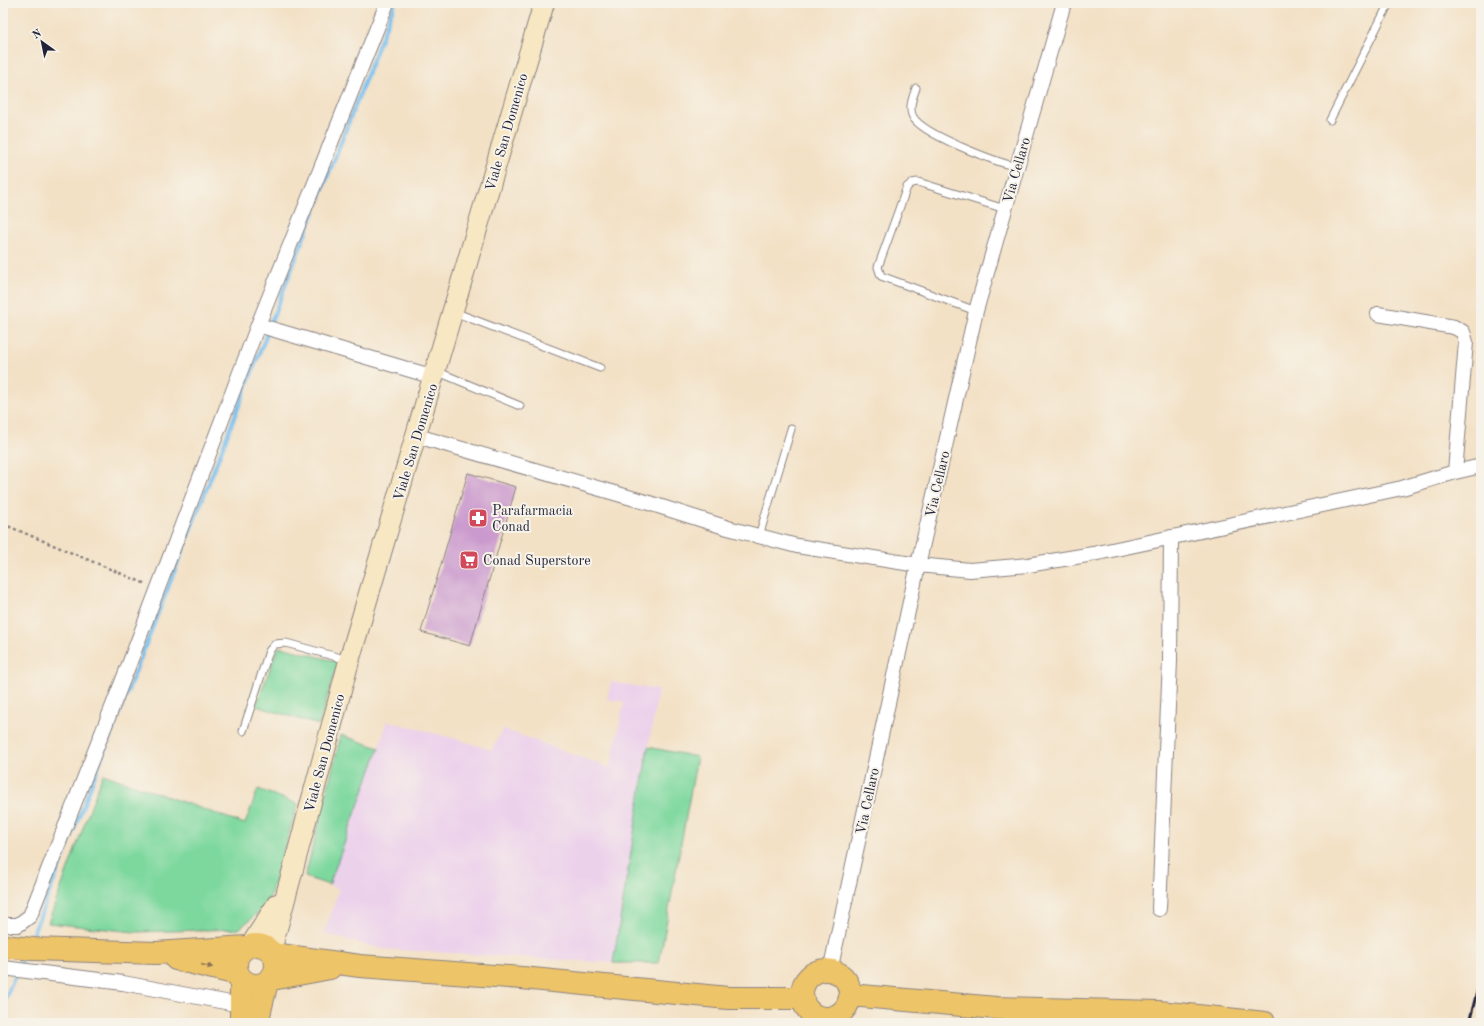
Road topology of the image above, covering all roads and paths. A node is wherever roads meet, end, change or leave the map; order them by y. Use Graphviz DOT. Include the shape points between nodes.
graph roads {
  1 [pos="387,3"];
  2 [pos="544,3"];
  3 [pos="1064,3"];
  4 [pos="1389,3"];
  5 [pos="916,88"];
  6 [pos="1330,120"];
  7 [pos="1017,167"];
  8 [pos="1005,209"];
  9 [pos="976,311"];
  10 [pos="453,312"];
  11 [pos="1378,314"];
  12 [pos="266,327"];
  13 [pos="600,368"];
  14 [pos="435,374"];
  15 [pos="520,406"];
  16 [pos="791,429"];
  17 [pos="416,436"];
  18 [pos="1481,466"];
  19 [pos="1455,472"];
  20 [pos="3,524"];
  21 [pos="759,536"];
  22 [pos="1171,537"];
  23 [pos="918,565"];
  24 [pos="158,589"];
  25 [pos="349,661"];
  26 [pos="242,731"];
  27 [pos="1159,909"];
  28 [pos="3,925"];
  29 [pos="19,948"];
  30 [pos="260,949"];
  31 [pos="156,953"];
  32 [pos="345,965"];
  33 [pos="10,970"];
  34 [pos="830,971"];
  35 [pos="240,977"];
  36 [pos="270,980"];
  37 [pos="850,995"];
  38 [pos="803,998"];
  39 [pos="252,1019"];
  40 [pos="820,1020"];
  41 [pos="1265,1023"];
  1 -- 12 [label="street"];
  2 -- 10 [label="main road, Viale San Domenico"];
  3 -- 7 [label="street, Via Cellaro"];
  4 -- 6 [label="lane"];
  5 -- 7 [label="lane" via="911,113 919,124 965,149"];
  7 -- 8 [label="street, Via Cellaro"];
  8 -- 9 [label="street, Via Cellaro"];
  8 -- 9 [label="lane" via="918,182 912,183 907,187 878,267 881,276"];
  9 -- 23 [label="street, Via Cellaro"];
  10 -- 13 [label="lane"];
  10 -- 14 [label="main road, Viale San Domenico"];
  11 -- 19 [label="street" via="1454,327 1464,332 1466,342"];
  12 -- 14 [label="street"];
  12 -- 24 [label="street"];
  14 -- 15 [label="lane"];
  14 -- 17 [label="main road, Viale San Domenico"];
  16 -- 21 [label="lane"];
  17 -- 21 [label="street"];
  17 -- 25 [label="main road, Viale San Domenico"];
  18 -- 19 [label="street"];
  19 -- 22 [label="street" via="1402,488"];
  20 -- 24 [label="path"];
  21 -- 23 [label="street" via="798,546"];
  22 -- 23 [label="street" via="1028,565 970,570"];
  22 -- 27 [label="street" via="1170,660"];
  23 -- 34 [label="street, Via Cellaro"];
  24 -- 28 [label="street" via="30,916 18,925"];
  25 -- 26 [label="lane" via="286,643 276,644 269,651"];
  25 -- 30 [label="main road, Viale San Domenico" via="289,883"];
  29 -- 31 [label="main road"];
  30 -- 31 [label="main road"];
  30 -- 32 [label="main road"];
  30 -- 35 [label="main road" via="238,956 236,968"];
  30 -- 36 [label="main road" via="277,966"];
  31 -- 35 [label="main road, one-way"];
  32 -- 36 [label="main road"];
  32 -- 38 [label="main road" via="522,978 728,998"];
  33 -- 39 [label="street" via="123,983"];
  34 -- 37 [label="main road" via="837,973 847,982"];
  34 -- 38 [label="main road" via="823,971 810,977 805,983"];
  35 -- 36 [label="main road" via="246,983 257,986"];
  35 -- 39 [label="main road"];
  36 -- 39 [label="main road"];
  37 -- 40 [label="main road" via="840,1013"];
  37 -- 41 [label="main road" via="996,1008 1159,1012"];
  38 -- 40 [label="main road" via="809,1010"];
}
